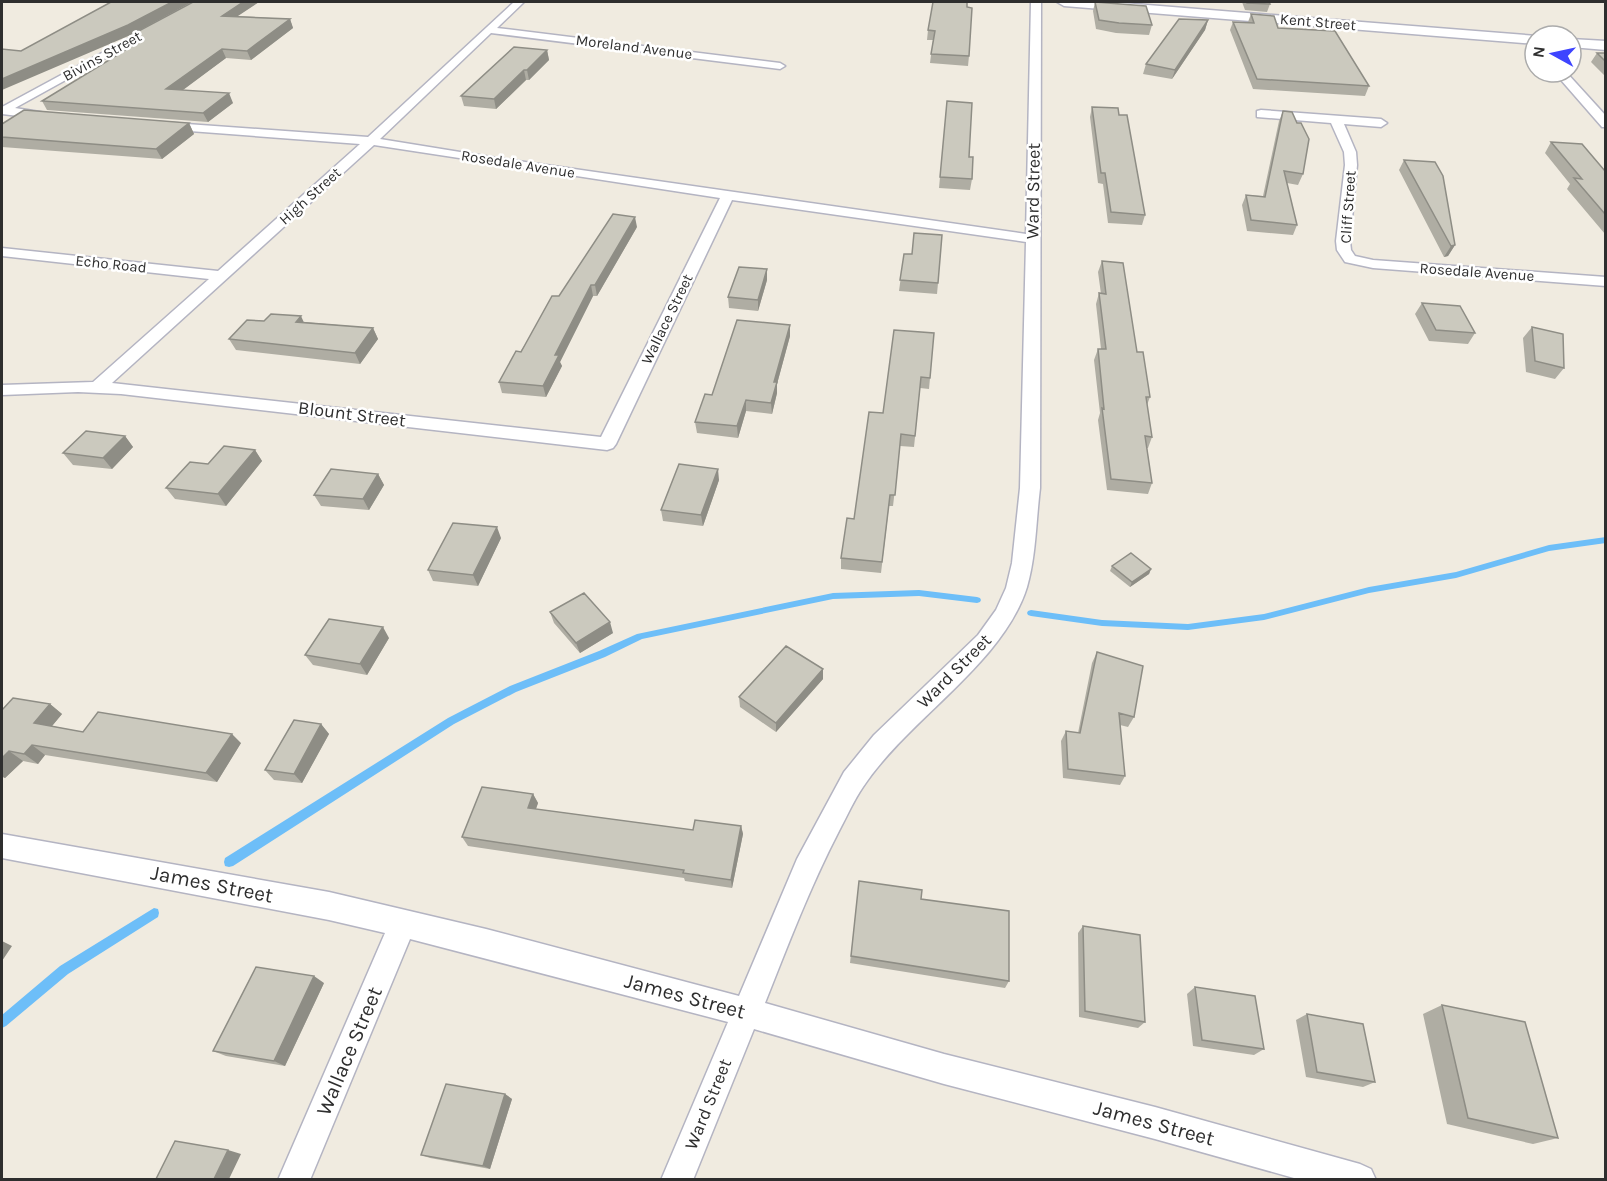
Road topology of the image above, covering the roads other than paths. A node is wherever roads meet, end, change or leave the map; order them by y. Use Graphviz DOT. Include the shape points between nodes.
graph roads {
  1 [pos="202,2"];
  2 [pos="519,2"];
  3 [pos="1036,2"];
  4 [pos="1064,2"];
  5 [pos="489,30"];
  6 [pos="1523,40"];
  7 [pos="1583,44"];
  8 [pos="1605,46"];
  9 [pos="780,66"];
  10 [pos="1570,84"];
  11 [pos="2,110"];
  12 [pos="1261,114"];
  13 [pos="65,118"];
  14 [pos="1336,120"];
  15 [pos="1382,123"];
  16 [pos="145,124"];
  17 [pos="1605,124"];
  18 [pos="371,141"];
  19 [pos="728,195"];
  20 [pos="1032,239"];
  21 [pos="2,252"];
  22 [pos="1350,259"];
  23 [pos="220,276"];
  24 [pos="1605,282"];
  25 [pos="98,387"];
  26 [pos="2,390"];
  27 [pos="607,444"];
  28 [pos="2,846"];
  29 [pos="403,923"];
  30 [pos="746,1012"];
  31 [pos="294,1179"];
  32 [pos="677,1179"];
  33 [pos="1360,1179"];
  1 -- 11 [label="street, Bivins Street"];
  2 -- 5 [label="street, High Street"];
  3 -- 20 [label="street, Ward Street"];
  4 -- 6 [label="street, Kent Street"];
  5 -- 9 [label="street, Moreland Avenue"];
  5 -- 18 [label="street, High Street"];
  7 -- 8 [label="street"];
  10 -- 17 [label="street"];
  11 -- 13 [label="street"];
  12 -- 14 [label="street"];
  14 -- 15 [label="street"];
  14 -- 22 [label="street, Cliff Street" via="1350,152 1343,241"];
  16 -- 18 [label="street, Rosedale Avenue"];
  18 -- 19 [label="street, Rosedale Avenue"];
  18 -- 23 [label="street, High Street"];
  19 -- 20 [label="street, Rosedale Avenue"];
  19 -- 27 [label="street, Wallace Street"];
  20 -- 30 [label="street, Ward Street" via="1030,488 1016,588 1005,614 986,641 882,742 853,780 806,868"];
  21 -- 23 [label="street, Echo Road"];
  22 -- 24 [label="street, Rosedale Avenue" via="1372,264"];
  23 -- 25 [label="street, High Street"];
  25 -- 26 [label="street, Blount Street"];
  25 -- 27 [label="street, Blount Street"];
  28 -- 29 [label="street, James Street"];
  29 -- 30 [label="street, James Street"];
  29 -- 31 [label="street, Wallace Street"];
  30 -- 32 [label="street, Ward Street"];
  30 -- 33 [label="street, James Street" via="944,1069"];
}
